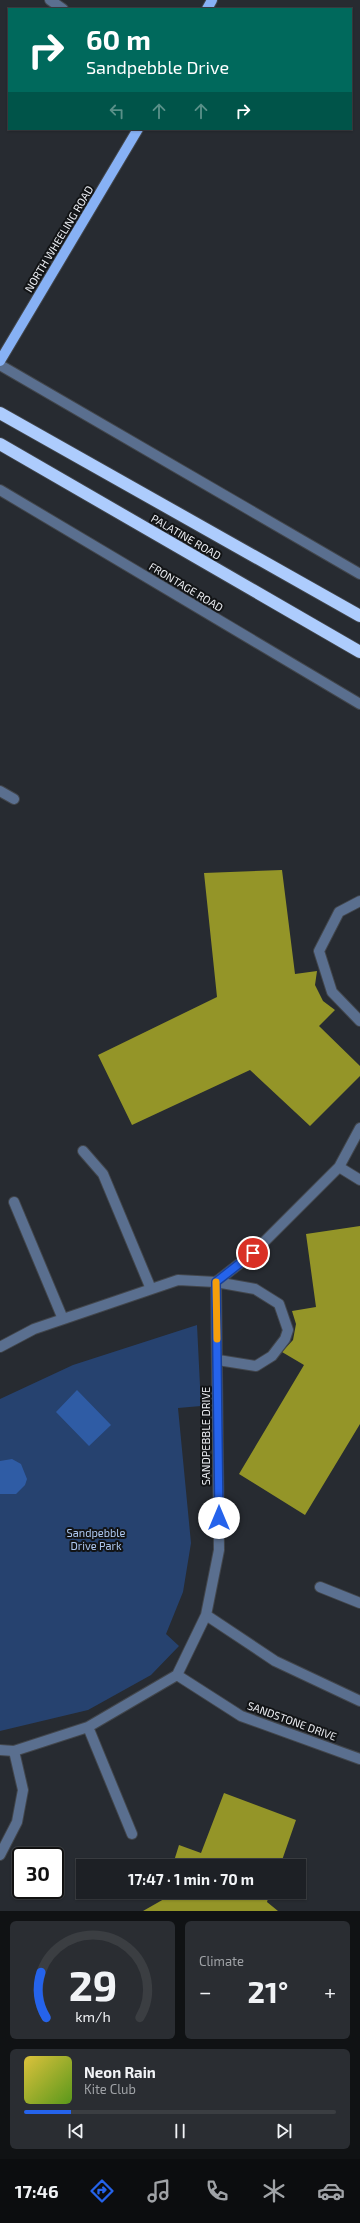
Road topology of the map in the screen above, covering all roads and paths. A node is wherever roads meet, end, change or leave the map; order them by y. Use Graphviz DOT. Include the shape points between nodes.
graph roads {
  1 [pos="50,0"];
  2 [pos="62,8"];
  3 [pos="137,130"];
  4 [pos="0,361"];
  5 [pos="0,365"];
  6 [pos="0,414"];
  7 [pos="0,444"];
  8 [pos="0,490"];
  9 [pos="360,574"];
  10 [pos="360,616"];
  11 [pos="360,652"];
  12 [pos="360,704"];
  13 [pos="0,791"];
  14 [pos="14,799"];
  15 [pos="360,901"];
  16 [pos="360,1021"];
  17 [pos="360,1128"];
  18 [pos="83,1152"];
  19 [pos="339,1167"];
  20 [pos="360,1180"];
  21 [pos="14,1202"];
  22 [pos="216,1282"];
  23 [pos="151,1289"];
  24 [pos="63,1319"];
  25 [pos="0,1347"];
  26 [pos="218,1360"];
  27 [pos="320,1587"];
  28 [pos="360,1603"];
  29 [pos="206,1615"];
  30 [pos="177,1675"];
  31 [pos="360,1701"];
  32 [pos="88,1727"];
  33 [pos="0,1750"];
  34 [pos="14,1751"];
  35 [pos="360,1759"];
  36 [pos="132,1834"];
  37 [pos="0,1854"];
  1 -- 2 [label="street"];
  3 -- 4 [label="main road, NORTH WHEELING ROAD"];
  5 -- 9 [label="street"];
  6 -- 10 [label="highway, PALATINE ROAD"];
  7 -- 11 [label="highway, PALATINE ROAD"];
  8 -- 12 [label="street, FRONTAGE ROAD"];
  13 -- 14 [label="street"];
  15 -- 16 [label="street" via="339,912 319,951 332,992"];
  17 -- 19 [label="street"];
  18 -- 23 [label="street" via="103,1174"];
  19 -- 20 [label="street"];
  19 -- 22 [label="street" via="253,1253"];
  21 -- 24 [label="street"];
  22 -- 23 [label="street" via="178,1280"];
  22 -- 26 [label="street, SANDPEBBLE DRIVE"];
  22 -- 26 [label="street" via="255,1288 279,1304 288,1330 285,1340 272,1356 256,1366"];
  23 -- 24 [label="street"];
  24 -- 25 [label="street" via="34,1329"];
  26 -- 29 [label="street, SANDPEBBLE DRIVE" via="219,1550"];
  27 -- 28 [label="street"];
  29 -- 30 [label="street, SANDPEBBLE DRIVE"];
  29 -- 31 [label="street" via="275,1661"];
  30 -- 32 [label="street"];
  30 -- 35 [label="street, SANDSTONE DRIVE" via="241,1716"];
  32 -- 34 [label="street"];
  32 -- 36 [label="street"];
  33 -- 34 [label="street"];
  34 -- 37 [label="street" via="23,1790 17,1822"];
}
